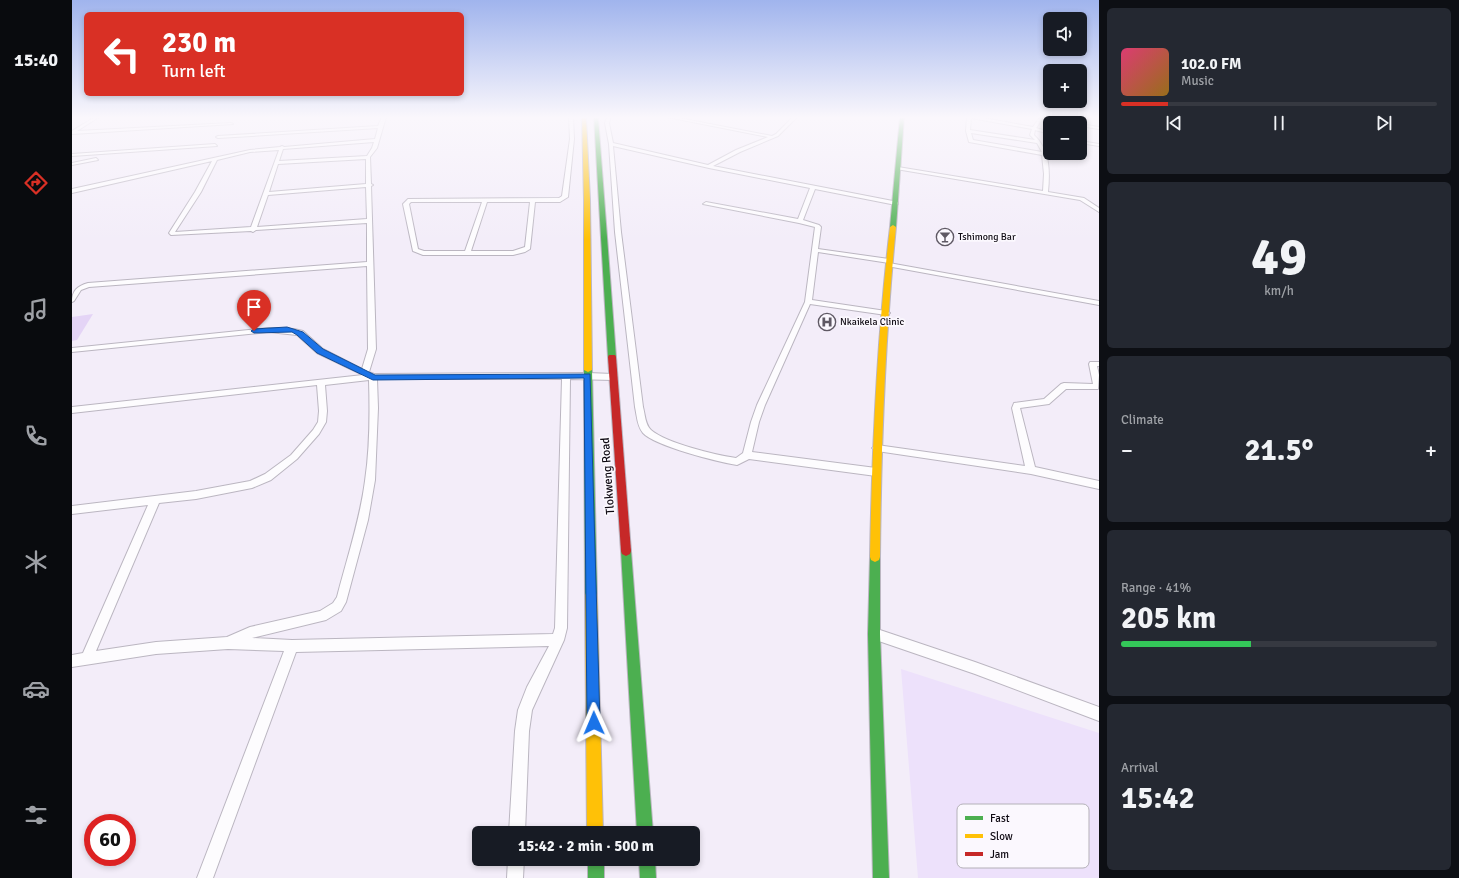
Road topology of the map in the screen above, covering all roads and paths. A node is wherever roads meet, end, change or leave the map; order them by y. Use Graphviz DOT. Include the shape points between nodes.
graph roads {
  1 [pos="368,157"];
  2 [pos="99,158"];
  3 [pos="279,158"];
  4 [pos="353,158"];
  5 [pos="570,158"];
  6 [pos="585,158"];
  7 [pos="598,158"];
  8 [pos="612,158"];
  9 [pos="671,158"];
  10 [pos="725,158"];
  11 [pos="899,158"];
  12 [pos="215,159"];
  13 [pos="1045,160"];
  14 [pos="277,163"];
  15 [pos="72,164"];
  16 [pos="709,167"];
  17 [pos="898,168"];
  18 [pos="370,185"];
  19 [pos="813,188"];
  20 [pos="72,191"];
  21 [pos="1045,193"];
  22 [pos="266,194"];
  23 [pos="1082,198"];
  24 [pos="485,200"];
  25 [pos="533,200"];
  26 [pos="1099,201"];
  27 [pos="896,203"];
  28 [pos="706,204"];
  29 [pos="1099,210"];
  30 [pos="369,221"];
  31 [pos="800,221"];
  32 [pos="253,230"];
  33 [pos="814,250"];
  34 [pos="468,253"];
  35 [pos="889,263"];
  36 [pos="370,264"];
  37 [pos="72,300"];
  38 [pos="808,302"];
  39 [pos="1099,303"];
  40 [pos="886,313"];
  41 [pos="72,350"];
  42 [pos="1099,364"];
  43 [pos="369,375"];
  44 [pos="566,376"];
  45 [pos="588,376"];
  46 [pos="613,377"];
  47 [pos="321,383"];
  48 [pos="72,410"];
  49 [pos="877,448"];
  50 [pos="747,455"];
  51 [pos="1031,470"];
  52 [pos="876,472"];
  53 [pos="1099,485"];
  54 [pos="155,500"];
  55 [pos="72,510"];
  56 [pos="874,634"];
  57 [pos="558,640"];
  58 [pos="228,643"];
  59 [pos="292,646"];
  60 [pos="87,658"];
  61 [pos="72,661"];
  62 [pos="1099,714"];
  63 [pos="517,826"];
  64 [pos="595,826"];
  65 [pos="645,826"];
  66 [pos="516,866"];
  67 [pos="596,866"];
  68 [pos="647,866"];
  69 [pos="205,878"];
  70 [pos="515,878"];
  71 [pos="596,878"];
  72 [pos="648,878"];
  73 [pos="881,878"];
  1 -- 18 [label="street"];
  2 -- 15 [label="street"];
  3 -- 14 [label="street"];
  4 -- 14 [label="street"];
  5 -- 25 [label="street" via="565,197 560,200"];
  6 -- 45 [label="main road, Tlokweng Road"];
  7 -- 46 [label="main road, Tlokweng Road"];
  8 -- 50 [label="street" via="618,232 643,426 647,432 664,441 723,460 737,462"];
  9 -- 16 [label="street"];
  10 -- 16 [label="street"];
  11 -- 17 [label="main road"];
  12 -- 20 [label="street"];
  12 -- 32 [label="street" via="172,234"];
  13 -- 21 [label="street"];
  14 -- 22 [label="street"];
  16 -- 19 [label="street"];
  17 -- 21 [label="street"];
  17 -- 27 [label="main road"];
  18 -- 22 [label="street"];
  18 -- 30 [label="street"];
  19 -- 27 [label="street"];
  19 -- 31 [label="street"];
  21 -- 23 [label="street"];
  22 -- 32 [label="street"];
  23 -- 26 [label="street"];
  23 -- 29 [label="street"];
  24 -- 25 [label="street"];
  24 -- 34 [label="street"];
  24 -- 34 [label="street" via="413,200 407,201 406,204 416,251"];
  25 -- 34 [label="street" via="526,250 513,253"];
  27 -- 35 [label="main road"];
  28 -- 31 [label="street"];
  30 -- 32 [label="street"];
  30 -- 36 [label="street"];
  31 -- 33 [label="street" via="818,227"];
  33 -- 35 [label="street"];
  33 -- 38 [label="street"];
  35 -- 39 [label="street"];
  35 -- 40 [label="main road"];
  36 -- 37 [label="street" via="88,285 79,289"];
  36 -- 43 [label="street" via="372,349"];
  38 -- 40 [label="street"];
  38 -- 50 [label="street" via="761,405"];
  40 -- 49 [label="main road"];
  41 -- 43 [label="street" via="287,329 300,333 320,351"];
  42 -- 51 [label="street" via="1093,364 1097,385 1095,387 1064,386 1046,402 1017,405"];
  43 -- 44 [label="street"];
  43 -- 47 [label="street"];
  43 -- 58 [label="street" via="374,408 370,480 363,520 342,598 337,606 322,616 250,633"];
  44 -- 45 [label="street"];
  44 -- 57 [label="street" via="562,616"];
  45 -- 46 [label="street"];
  45 -- 64 [label="main road, Tlokweng Road"];
  46 -- 65 [label="main road, Tlokweng Road"];
  47 -- 48 [label="street"];
  47 -- 54 [label="street" via="322,422 294,457 271,475 252,484"];
  49 -- 51 [label="street"];
  49 -- 52 [label="main road"];
  50 -- 52 [label="street"];
  51 -- 53 [label="street"];
  52 -- 56 [label="main road"];
  54 -- 55 [label="street"];
  54 -- 60 [label="street"];
  56 -- 62 [label="street"];
  56 -- 73 [label="main road"];
  57 -- 59 [label="street"];
  57 -- 63 [label="street" via="525,710"];
  58 -- 59 [label="street"];
  58 -- 60 [label="street" via="156,648"];
  59 -- 69 [label="street"];
  60 -- 61 [label="street"];
  66 -- 70 [label="street"];
  67 -- 71 [label="main road"];
  68 -- 72 [label="main road"];
}
